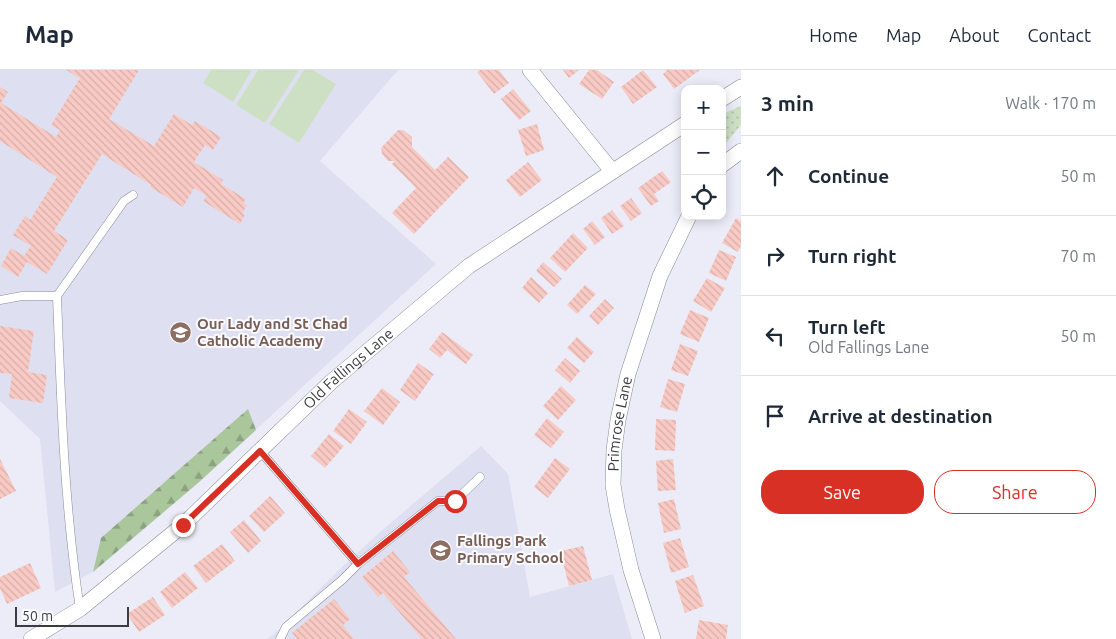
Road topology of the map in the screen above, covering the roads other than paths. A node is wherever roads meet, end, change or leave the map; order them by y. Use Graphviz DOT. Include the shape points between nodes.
graph roads {
  1 [pos="530,70"];
  2 [pos="741,87"];
  3 [pos="726,96"];
  4 [pos="681,131"];
  5 [pos="741,151"];
  6 [pos="726,162"];
  7 [pos="612,171"];
  8 [pos="133,195"];
  9 [pos="687,220"];
  10 [pos="57,296"];
  11 [pos="0,300"];
  12 [pos="260,451"];
  13 [pos="480,477"];
  14 [pos="358,564"];
  15 [pos="80,609"];
  16 [pos="31,639"];
  17 [pos="280,639"];
  18 [pos="653,639"];
  1 -- 7 [label="street"];
  2 -- 3 [label="street"];
  4 -- 7 [label="street, Old Fallings Lane"];
  5 -- 6 [label="street"];
  7 -- 12 [label="street, Old Fallings Lane" via="469,266 330,382"];
  8 -- 10 [label="lane" via="124,201"];
  9 -- 18 [label="street, Primrose Lane" via="660,276 628,374 614,450 613,485 617,509 631,570"];
  10 -- 11 [label="lane"];
  10 -- 15 [label="lane" via="63,446 72,561"];
  12 -- 14 [label="lane"];
  12 -- 15 [label="street, Old Fallings Lane" via="183,525"];
  13 -- 14 [label="lane" via="455,501 438,501"];
  14 -- 17 [label="lane" via="286,627"];
  15 -- 16 [label="street, Old Fallings Lane"];
}
